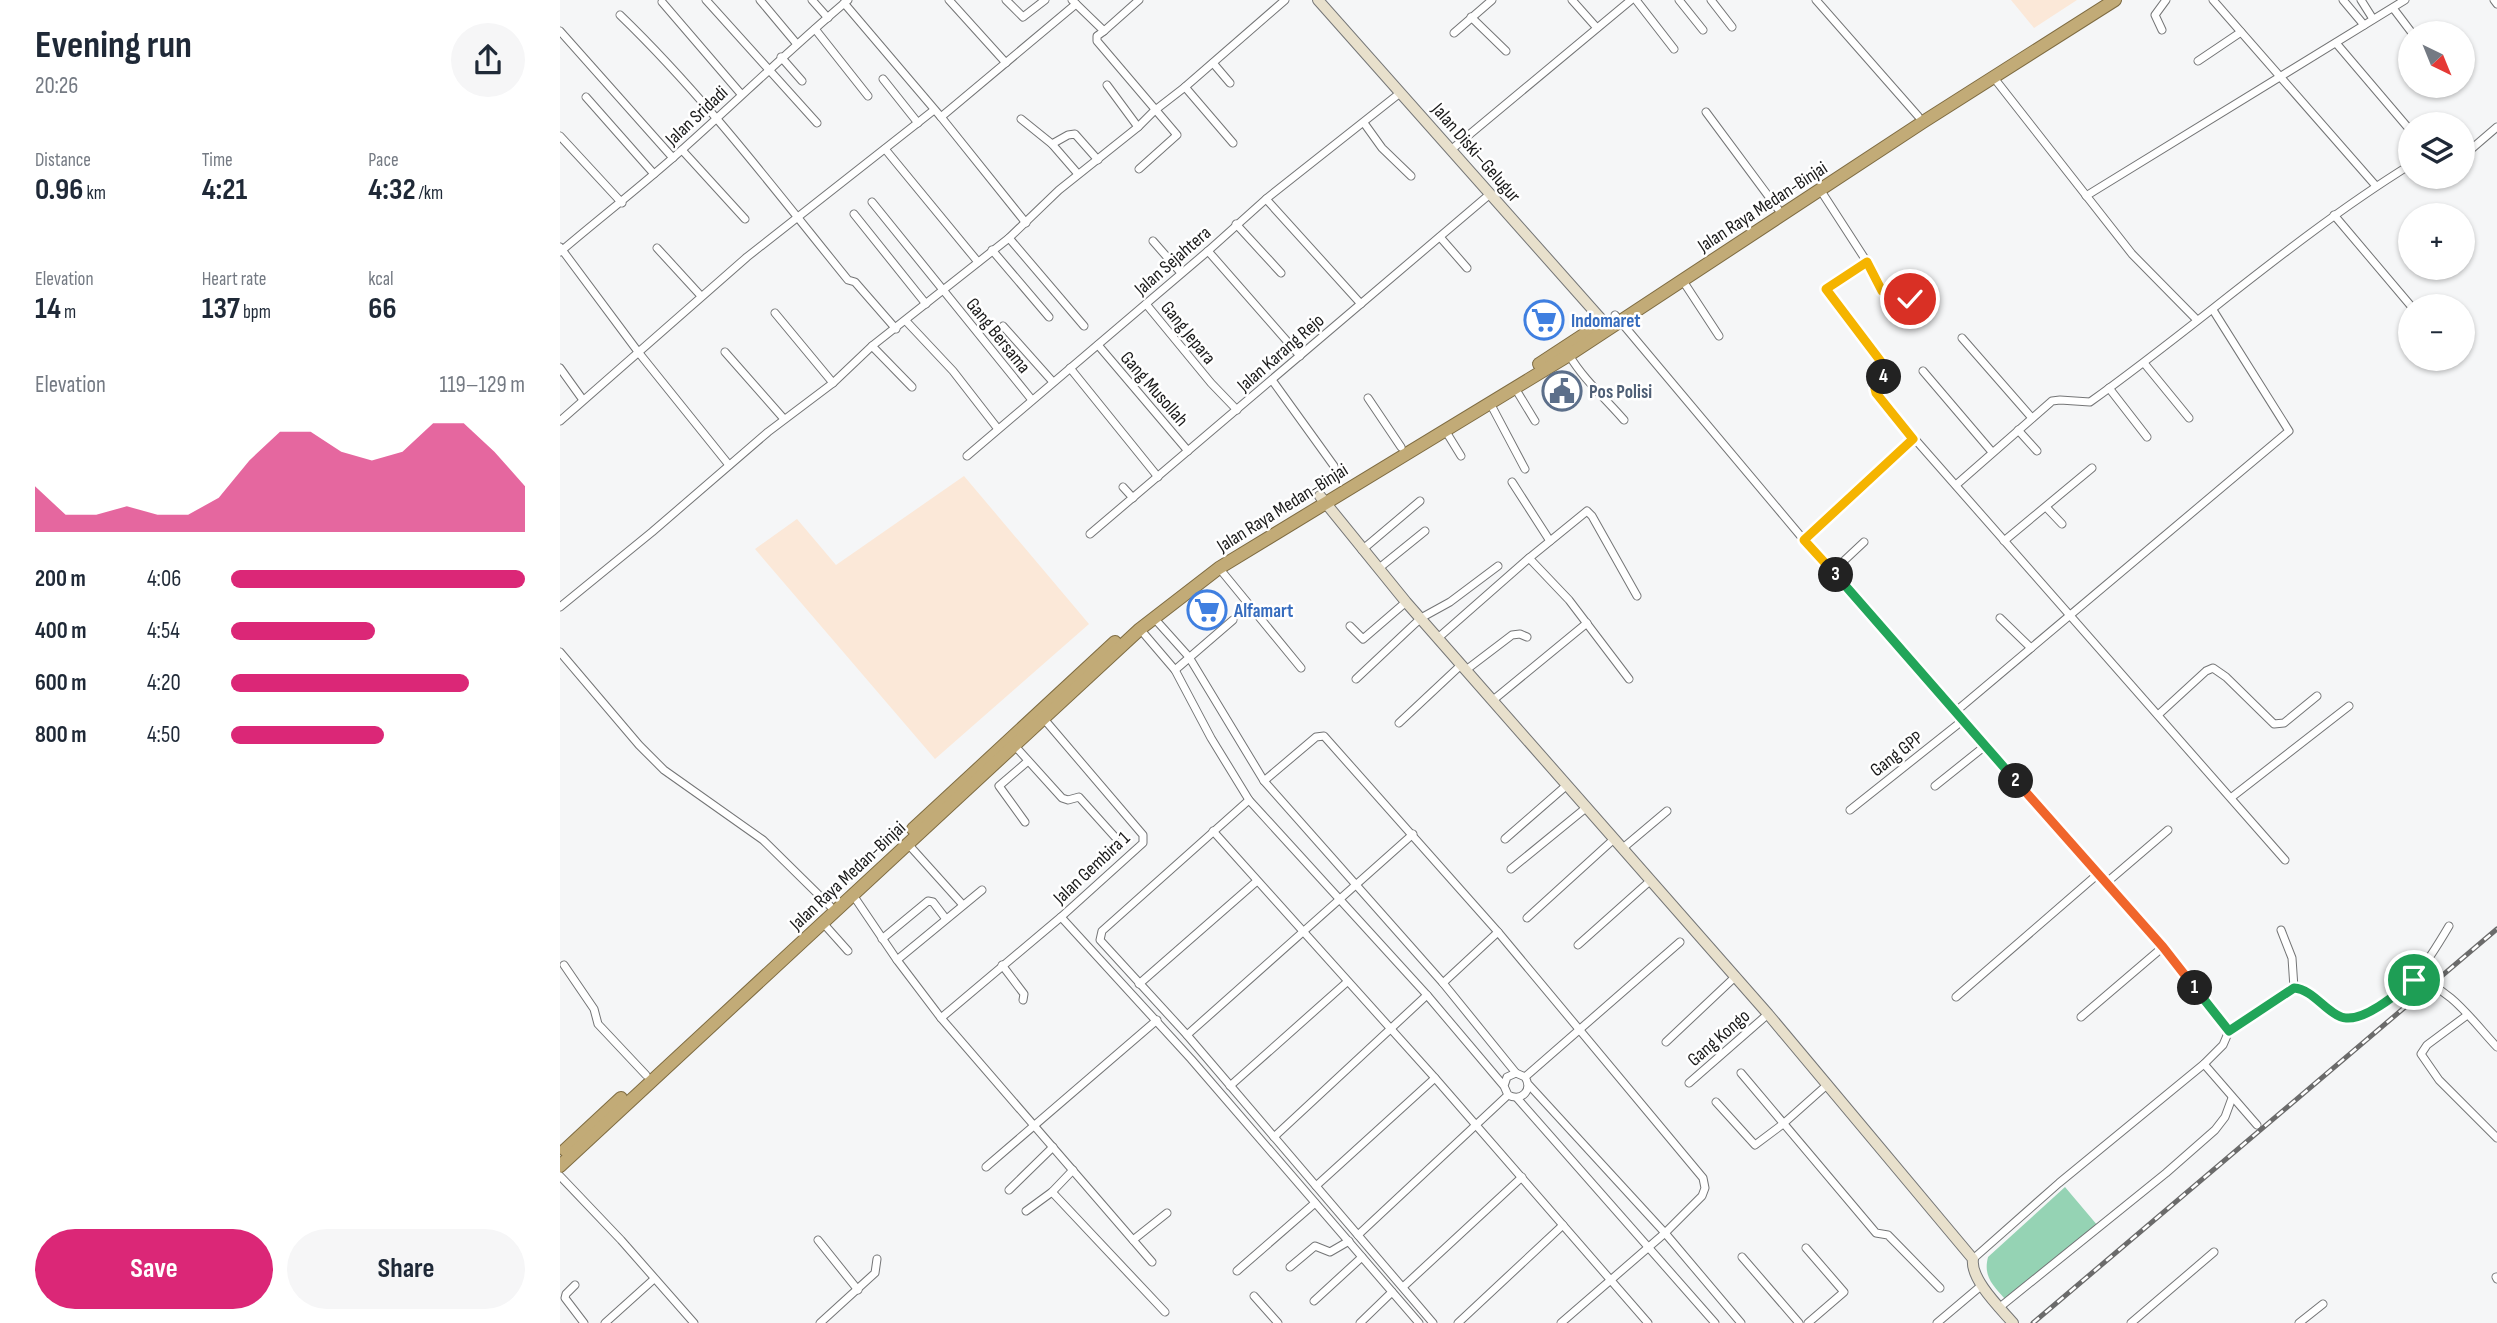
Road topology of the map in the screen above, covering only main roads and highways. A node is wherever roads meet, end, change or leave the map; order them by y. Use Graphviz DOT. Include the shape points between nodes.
graph roads {
  1 [pos="1318,0"];
  2 [pos="2101,0"];
  3 [pos="2115,0"];
  4 [pos="1612,321"];
  5 [pos="1322,500"];
  6 [pos="560,1155"];
  7 [pos="560,1166"];
  8 [pos="2013,1323"];
  1 -- 4 [label="main road, Jalan Diski–Gelugur" via="1490,194"];
  2 -- 4 [label="highway, Jalan Raya Medan-Binjai"];
  3 -- 4 [label="highway, Jalan Raya Medan-Binjai" via="1683,281"];
  4 -- 5 [label="highway, Jalan Raya Medan-Binjai" via="1401,447"];
  4 -- 5 [label="highway, Jalan Raya Medan-Binjai" via="1569,355"];
  5 -- 6 [label="highway, Jalan Raya Medan-Binjai" via="1215,561 1135,624"];
  5 -- 7 [label="highway, Jalan Raya Medan-Binjai" via="1219,568 1140,629"];
  5 -- 8 [label="main road" via="1828,1084 1973,1259 1973,1270 1982,1285"];
}
